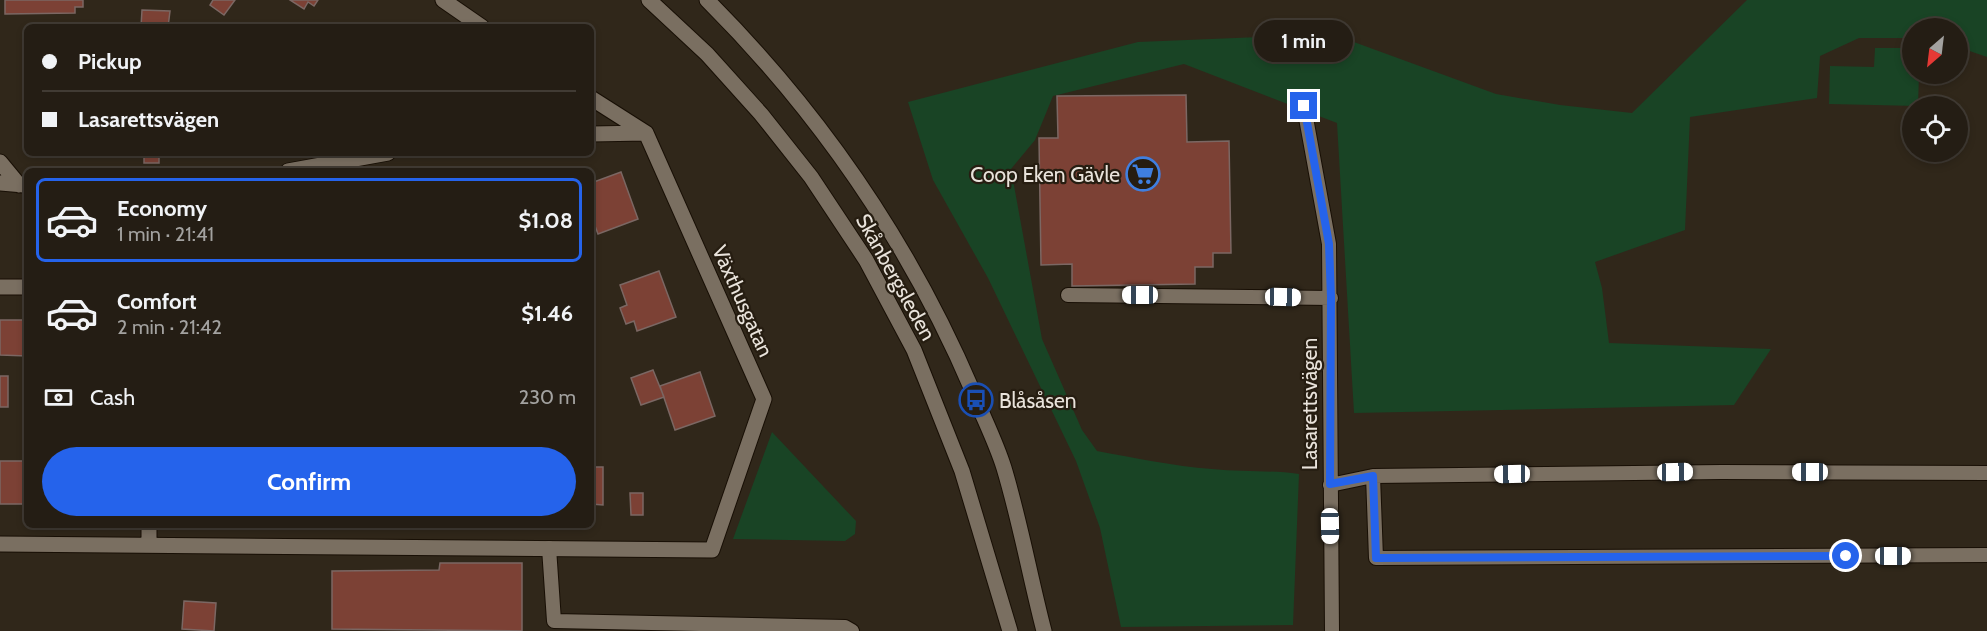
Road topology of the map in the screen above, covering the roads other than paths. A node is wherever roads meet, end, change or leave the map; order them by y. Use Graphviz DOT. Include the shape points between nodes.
graph roads {
  1 [pos="443,0"];
  2 [pos="649,0"];
  3 [pos="707,0"];
  4 [pos="478,24"];
  5 [pos="594,100"];
  6 [pos="1304,106"];
  7 [pos="646,133"];
  8 [pos="594,135"];
  9 [pos="371,156"];
  10 [pos="0,162"];
  11 [pos="305,168"];
  12 [pos="0,183"];
  13 [pos="23,185"];
  14 [pos="0,287"];
  15 [pos="24,287"];
  16 [pos="1068,295"];
  17 [pos="1331,297"];
  18 [pos="1987,473"];
  19 [pos="1373,476"];
  20 [pos="1330,484"];
  21 [pos="149,528"];
  22 [pos="0,544"];
  23 [pos="149,544"];
  24 [pos="549,548"];
  25 [pos="1987,555"];
  26 [pos="852,631"];
  27 [pos="1010,631"];
  28 [pos="1044,631"];
  29 [pos="1332,631"];
  1 -- 4 [label="street"];
  2 -- 27 [label="street, Skånbergsleden" via="707,54 761,114 811,177 866,260 914,350 962,471"];
  3 -- 28 [label="street, Skånbergsleden" via="752,44 836,148 904,253 953,345 1003,467"];
  5 -- 7 [label="street"];
  6 -- 17 [label="lane, Lasarettsvägen" via="1329,244"];
  7 -- 8 [label="street"];
  7 -- 24 [label="street, Växthusgatan" via="764,399 712,550"];
  9 -- 11 [label="street"];
  10 -- 13 [label="street"];
  12 -- 13 [label="street"];
  14 -- 15 [label="street"];
  16 -- 17 [label="lane"];
  17 -- 20 [label="lane, Lasarettsvägen"];
  18 -- 19 [label="lane"];
  19 -- 20 [label="lane"];
  19 -- 25 [label="lane" via="1376,558"];
  20 -- 29 [label="lane, Lasarettsvägen"];
  21 -- 23 [label="street"];
  22 -- 23 [label="street"];
  23 -- 24 [label="street"];
  24 -- 26 [label="lane" via="554,621 845,627"];
}
